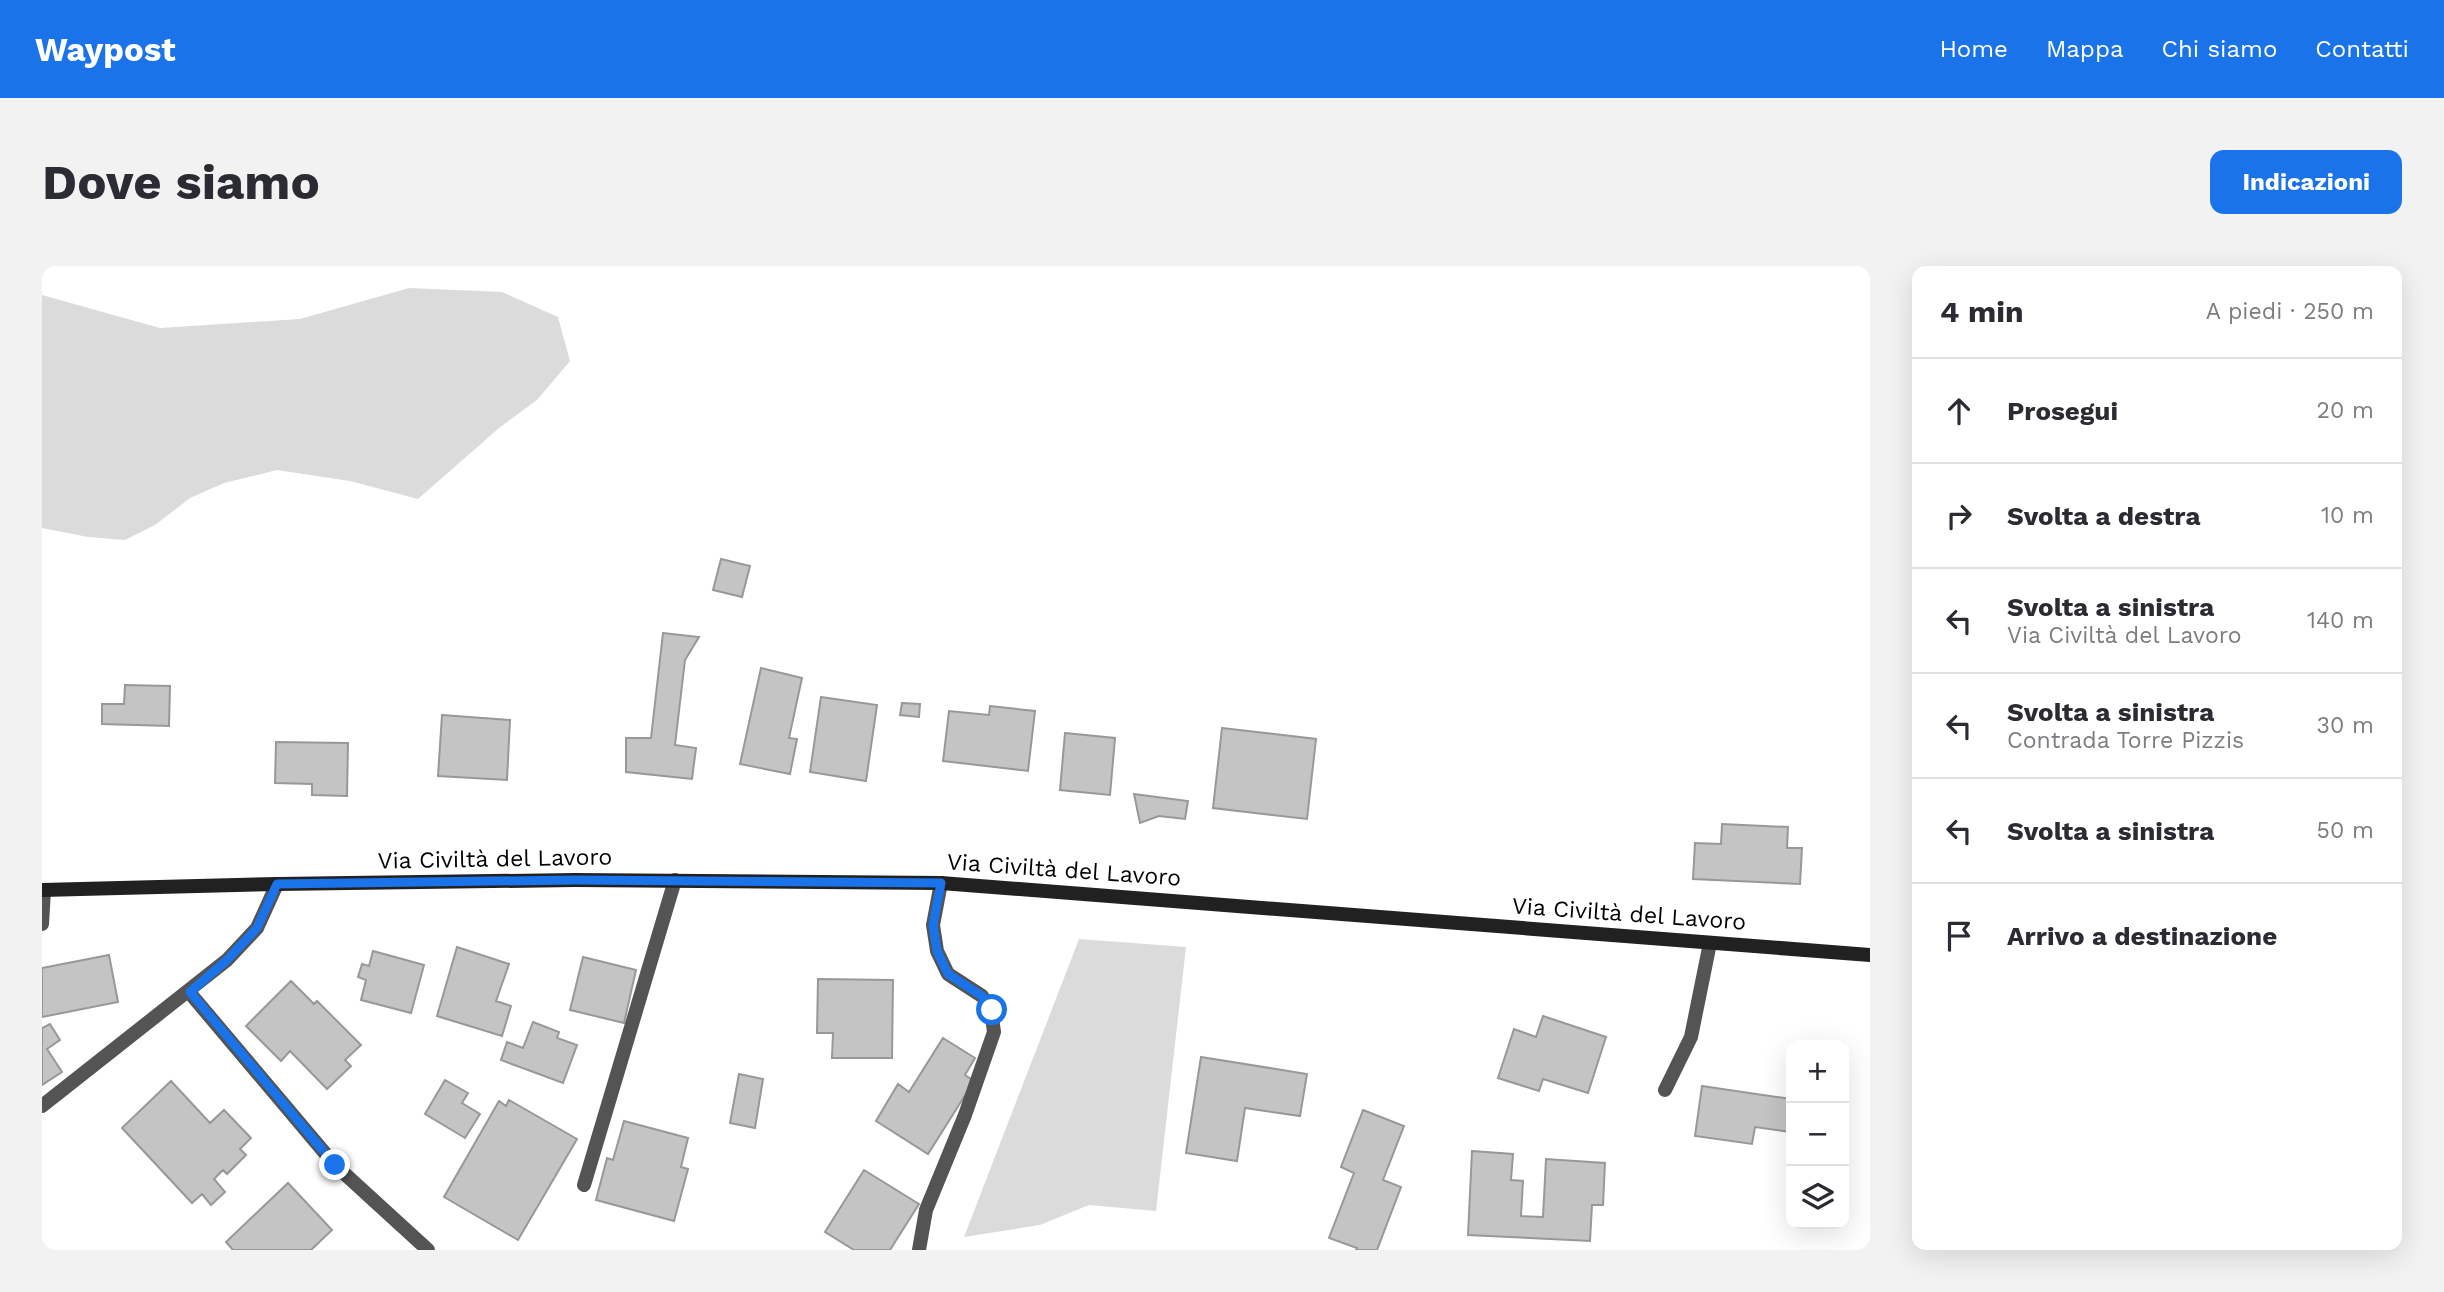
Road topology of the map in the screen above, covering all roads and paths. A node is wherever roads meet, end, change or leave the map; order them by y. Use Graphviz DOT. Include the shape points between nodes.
graph roads {
  1 [pos="675,880"];
  2 [pos="941,883"];
  3 [pos="277,884"];
  4 [pos="43,890"];
  5 [pos="42,924"];
  6 [pos="1710,943"];
  7 [pos="1870,955"];
  8 [pos="190,992"];
  9 [pos="1665,1090"];
  10 [pos="42,1106"];
  11 [pos="584,1185"];
  12 [pos="428,1250"];
  13 [pos="919,1250"];
  1 -- 2 [label="main road, Via Civiltà del Lavoro"];
  1 -- 3 [label="main road, Via Civiltà del Lavoro"];
  1 -- 11 [label="street"];
  2 -- 6 [label="main road, Via Civiltà del Lavoro"];
  2 -- 13 [label="street" via="933,925 937,951 948,974 982,996 992,1010 994,1032 926,1210"];
  3 -- 4 [label="main road, Via Civiltà del Lavoro"];
  3 -- 8 [label="street" via="257,928"];
  4 -- 5 [label="street"];
  6 -- 7 [label="main road, Via Civiltà del Lavoro"];
  6 -- 9 [label="street" via="1691,1037"];
  8 -- 10 [label="street"];
  8 -- 12 [label="street" via="335,1165"];
}
